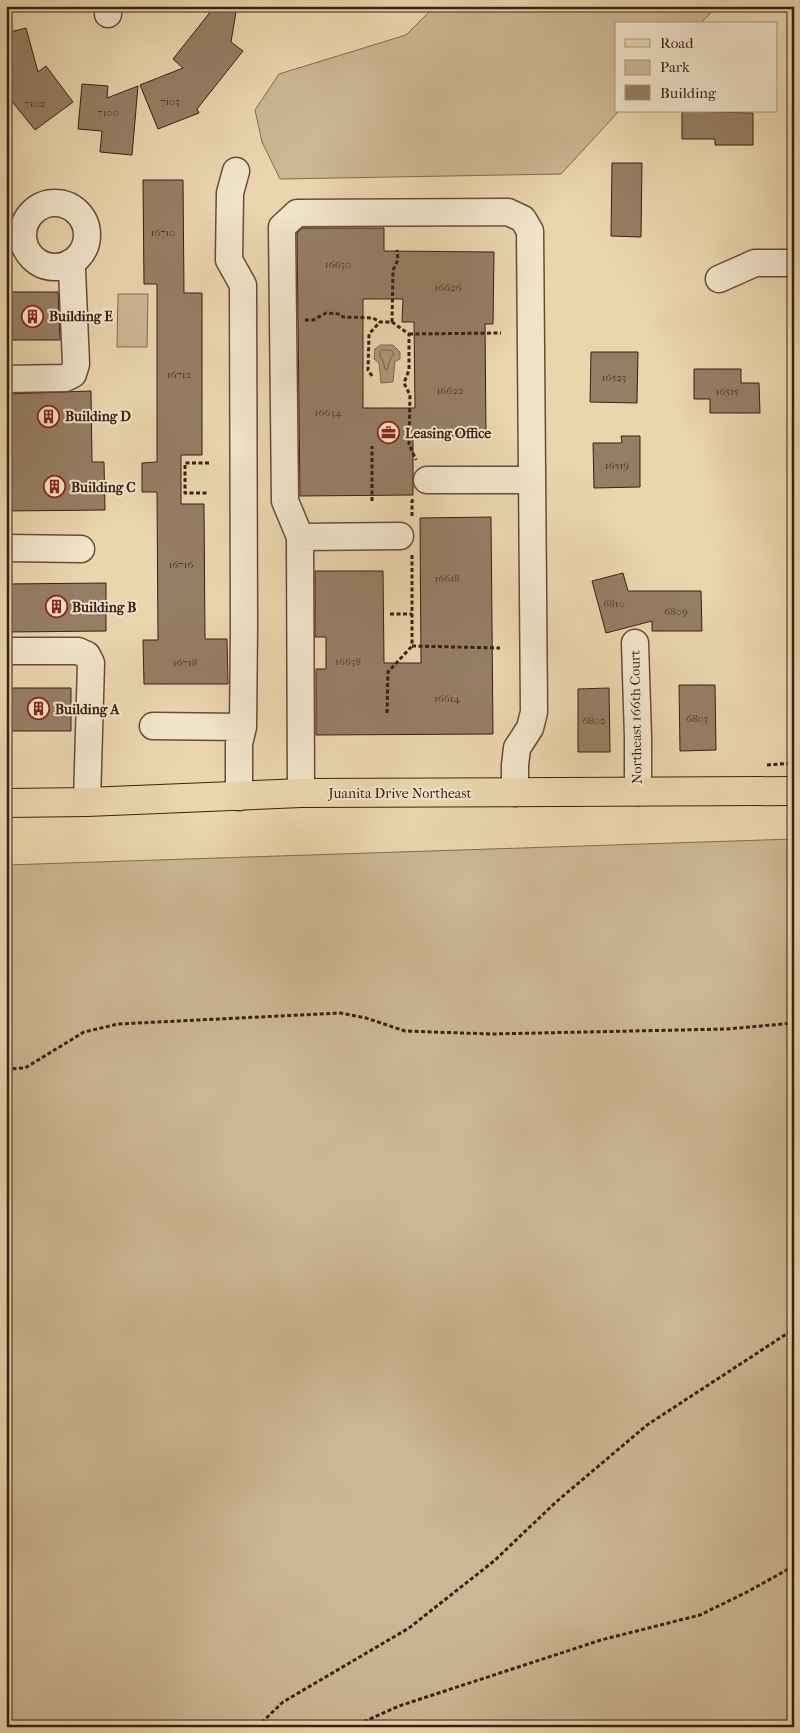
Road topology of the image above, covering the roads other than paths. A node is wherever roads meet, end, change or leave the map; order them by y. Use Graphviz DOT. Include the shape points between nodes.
graph roads {
  1 [pos="236,171"];
  2 [pos="70,263"];
  3 [pos="794,263"];
  4 [pos="719,279"];
  5 [pos="6,379"];
  6 [pos="427,480"];
  7 [pos="532,480"];
  8 [pos="400,536"];
  9 [pos="300,537"];
  10 [pos="6,548"];
  11 [pos="81,549"];
  12 [pos="635,642"];
  13 [pos="6,651"];
  14 [pos="153,726"];
  15 [pos="243,727"];
  16 [pos="794,791"];
  17 [pos="638,792"];
  18 [pos="515,793"];
  19 [pos="301,794"];
  20 [pos="240,797"];
  21 [pos="87,802"];
  22 [pos="6,803"];
  1 -- 15 [label="street" via="230,193 229,260 243,285"];
  2 -- 5 [label="street" via="76,364 73,374 65,378"];
  3 -- 4 [label="street" via="755,263"];
  6 -- 7 [label="street"];
  7 -- 9 [label="street" via="530,231 523,219 508,212 297,213 282,227 284,451 285,501"];
  7 -- 18 [label="street" via="534,712 530,728 517,748"];
  8 -- 9 [label="street"];
  9 -- 19 [label="street"];
  10 -- 11 [label="street"];
  12 -- 17 [label="street, Northeast 166th Court"];
  13 -- 21 [label="street" via="78,651 87,655 91,663"];
  14 -- 15 [label="street"];
  15 -- 20 [label="street" via="238,744"];
  16 -- 17 [label="main road, Juanita Drive Northeast"];
  17 -- 18 [label="main road, Juanita Drive Northeast"];
  18 -- 19 [label="main road, Juanita Drive Northeast"];
  19 -- 20 [label="main road, Juanita Drive Northeast"];
  20 -- 21 [label="main road, Juanita Drive Northeast"];
  21 -- 22 [label="main road, Juanita Drive Northeast"];
}
